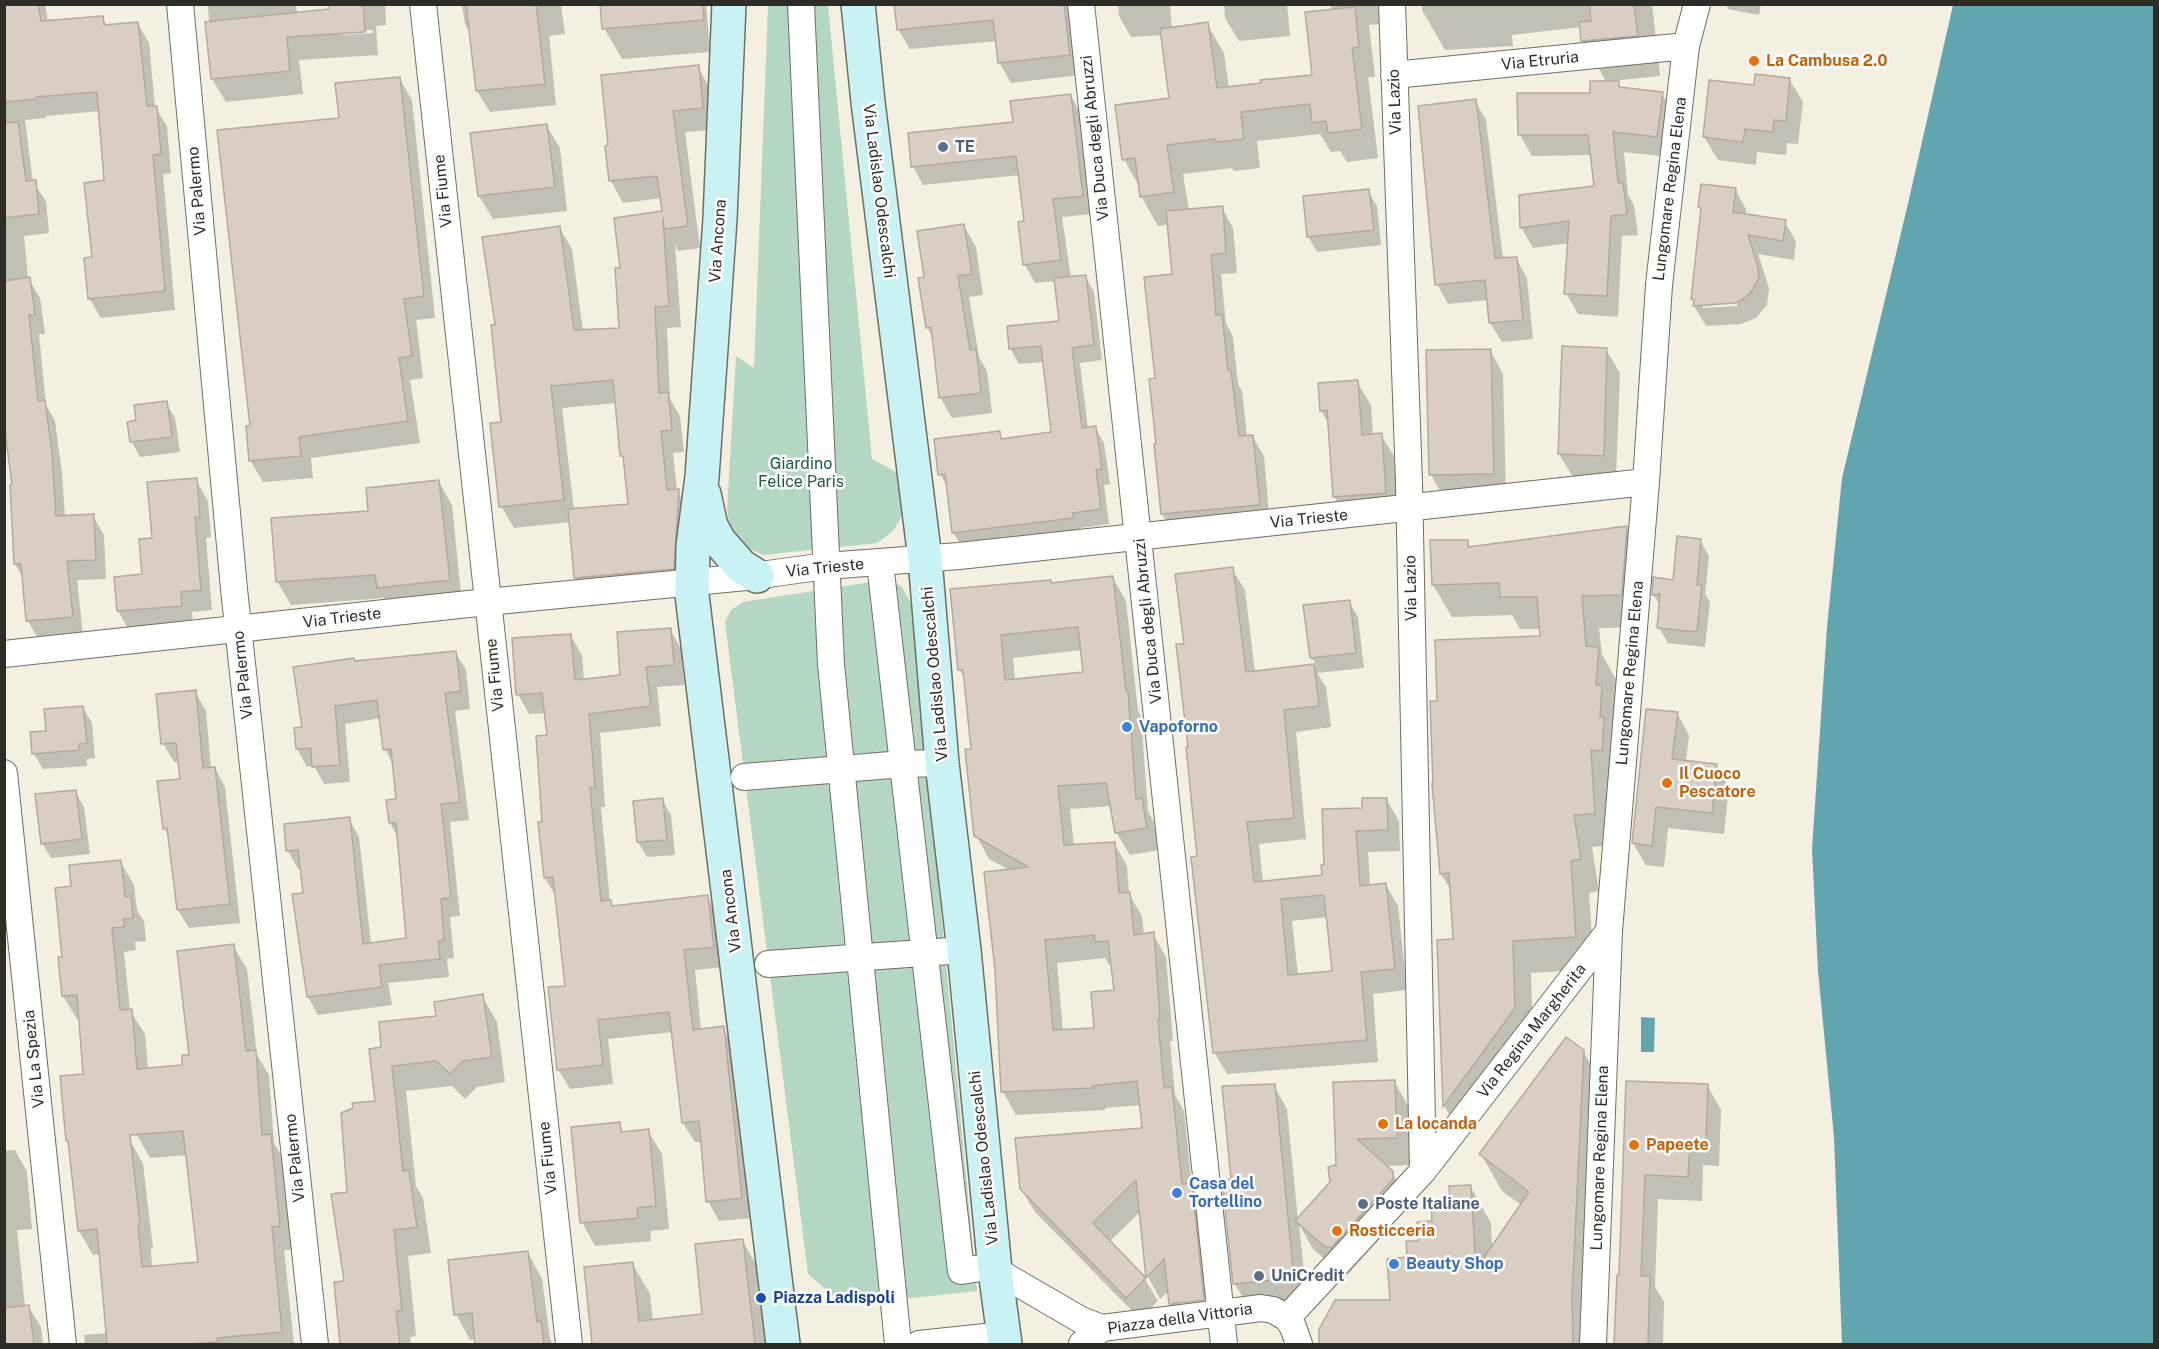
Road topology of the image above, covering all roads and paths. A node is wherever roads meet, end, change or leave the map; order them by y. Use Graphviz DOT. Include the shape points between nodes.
graph roads {
  1 [pos="180,4"];
  2 [pos="423,4"];
  3 [pos="729,4"];
  4 [pos="801,4"];
  5 [pos="858,4"];
  6 [pos="1081,4"];
  7 [pos="1392,4"];
  8 [pos="1697,4"];
  9 [pos="1686,46"];
  10 [pos="1394,75"];
  11 [pos="702,477"];
  12 [pos="1646,482"];
  13 [pos="1409,509"];
  14 [pos="1139,537"];
  15 [pos="925,559"];
  16 [pos="826,566"];
  17 [pos="881,572"];
  18 [pos="757,576"];
  19 [pos="692,582"];
  20 [pos="487,602"];
  21 [pos="238,629"];
  22 [pos="4,654"];
  23 [pos="942,763"];
  24 [pos="903,764"];
  25 [pos="842,770"];
  26 [pos="4,773"];
  27 [pos="744,777"];
  28 [pos="1609,931"];
  29 [pos="964,950"];
  30 [pos="925,954"];
  31 [pos="860,959"];
  32 [pos="768,964"];
  33 [pos="1423,1171"];
  34 [pos="995,1268"];
  35 [pos="1221,1313"];
  36 [pos="1287,1318"];
  37 [pos="1102,1328"];
  38 [pos="1004,1340"];
  39 [pos="63,1344"];
  40 [pos="315,1344"];
  41 [pos="569,1344"];
  42 [pos="783,1344"];
  43 [pos="898,1344"];
  44 [pos="919,1344"];
  45 [pos="1082,1344"];
  46 [pos="1224,1344"];
  47 [pos="1299,1344"];
  48 [pos="1593,1344"];
  1 -- 21 [label="street, Via Palermo"];
  2 -- 20 [label="street, Via Fiume"];
  3 -- 11 [label="street, Via Ancona" via="720,219"];
  4 -- 16 [label="street"];
  5 -- 15 [label="street, Via Ladislao Odescalchi"];
  6 -- 14 [label="street, Via Duca degli Abruzzi"];
  7 -- 10 [label="street, Via Lazio"];
  8 -- 9 [label="street, Lungomare Regina Elena"];
  9 -- 10 [label="street, Via Etruria"];
  9 -- 12 [label="street, Lungomare Regina Elena" via="1659,285"];
  10 -- 13 [label="street, Via Lazio"];
  11 -- 18 [label="street, Via Ancona" via="714,533 732,558"];
  11 -- 19 [label="street, Via Ancona" via="694,528"];
  12 -- 13 [label="street, Via Trieste"];
  12 -- 28 [label="street, Lungomare Regina Elena"];
  13 -- 14 [label="street, Via Trieste"];
  13 -- 33 [label="street, Via Lazio"];
  14 -- 15 [label="street, Via Trieste"];
  14 -- 35 [label="street, Via Duca degli Abruzzi"];
  15 -- 16 [label="street, Via Trieste"];
  15 -- 23 [label="street, Via Ladislao Odescalchi"];
  16 -- 18 [label="street, Via Trieste"];
  16 -- 25 [label="street"];
  17 -- 24 [label="street"];
  18 -- 19 [label="street, Via Trieste"];
  19 -- 20 [label="street, Via Trieste"];
  19 -- 42 [label="street, Via Ancona"];
  20 -- 21 [label="street, Via Trieste"];
  20 -- 41 [label="street, Via Fiume"];
  21 -- 22 [label="street, Via Trieste"];
  21 -- 40 [label="street, Via Palermo"];
  23 -- 24 [label="street"];
  23 -- 29 [label="street, Via Ladislao Odescalchi"];
  24 -- 25 [label="street"];
  24 -- 30 [label="street"];
  25 -- 27 [label="street"];
  25 -- 31 [label="street"];
  26 -- 39 [label="street, Via La Spezia"];
  28 -- 33 [label="street, Via Regina Margherita"];
  28 -- 48 [label="street, Lungomare Regina Elena"];
  29 -- 30 [label="street"];
  29 -- 34 [label="street, Via Ladislao Odescalchi"];
  30 -- 31 [label="street"];
  30 -- 34 [label="street" via="961,1271"];
  31 -- 32 [label="street"];
  31 -- 43 [label="street"];
  33 -- 36 [label="street, Via Regina Margherita"];
  34 -- 37 [label="street" via="1081,1320"];
  34 -- 38 [label="street, Via Ladislao Odescalchi"];
  35 -- 36 [label="street, Piazza della Vittoria" via="1261,1308"];
  35 -- 37 [label="street, Piazza della Vittoria"];
  35 -- 46 [label="street, Via Duca degli Abruzzi"];
  36 -- 47 [label="street"];
  37 -- 45 [label="street, Piazza della Vittoria"];
  38 -- 44 [label="street"];
}
